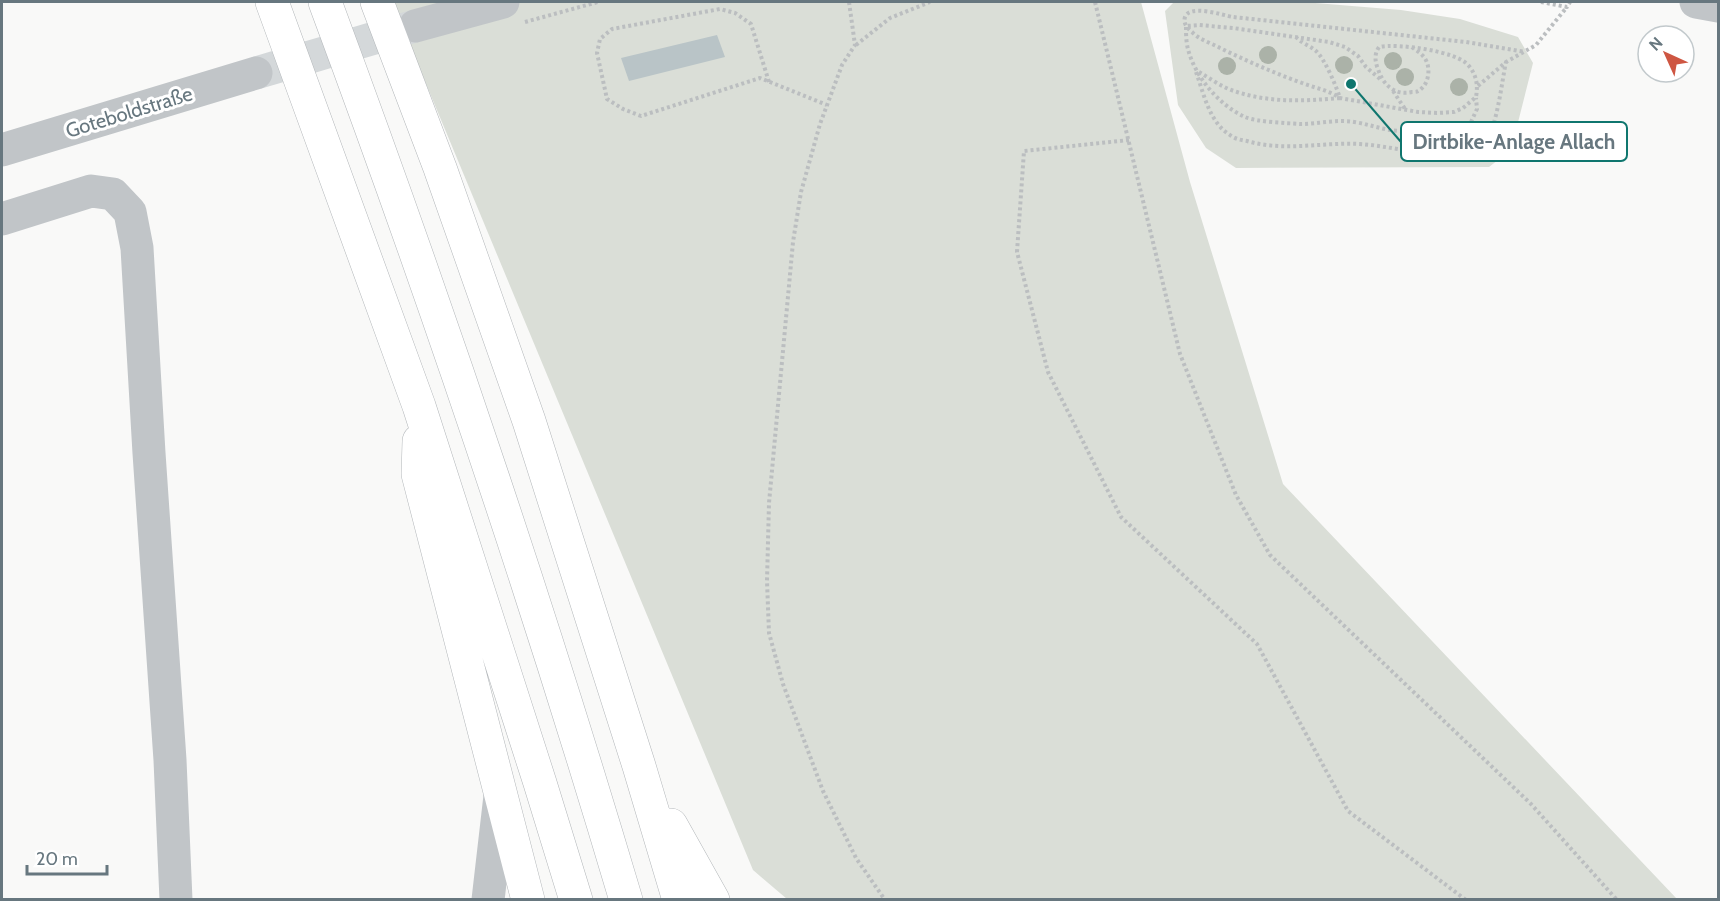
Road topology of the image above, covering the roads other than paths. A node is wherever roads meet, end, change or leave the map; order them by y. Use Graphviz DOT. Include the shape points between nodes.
graph roads {
  1 [pos="272,2"];
  2 [pos="325,2"];
  3 [pos="377,2"];
  4 [pos="503,2"];
  5 [pos="1696,2"];
  6 [pos="1719,6"];
  7 [pos="415,26"];
  8 [pos="256,73"];
  9 [pos="2,150"];
  10 [pos="2,219"];
  11 [pos="419,406"];
  12 [pos="639,766"];
  13 [pos="500,796"];
  14 [pos="176,900"];
  15 [pos="488,900"];
  16 [pos="528,900"];
  17 [pos="576,900"];
  18 [pos="626,900"];
  19 [pos="679,900"];
  20 [pos="713,900"];
  1 -- 11 [label="highway"];
  2 -- 18 [label="highway" via="473,415"];
  3 -- 12 [label="highway" via="525,410"];
  4 -- 7 [label="street"];
  5 -- 6 [label="street"];
  8 -- 9 [label="street, Goteboldstraße"];
  10 -- 14 [label="street" via="91,191 113,194 130,212 137,248"];
  11 -- 13 [label="highway" via="418,474"];
  11 -- 17 [label="highway"];
  12 -- 19 [label="highway"];
  12 -- 20 [label="highway"];
  13 -- 15 [label="street"];
  13 -- 16 [label="highway"];
}
